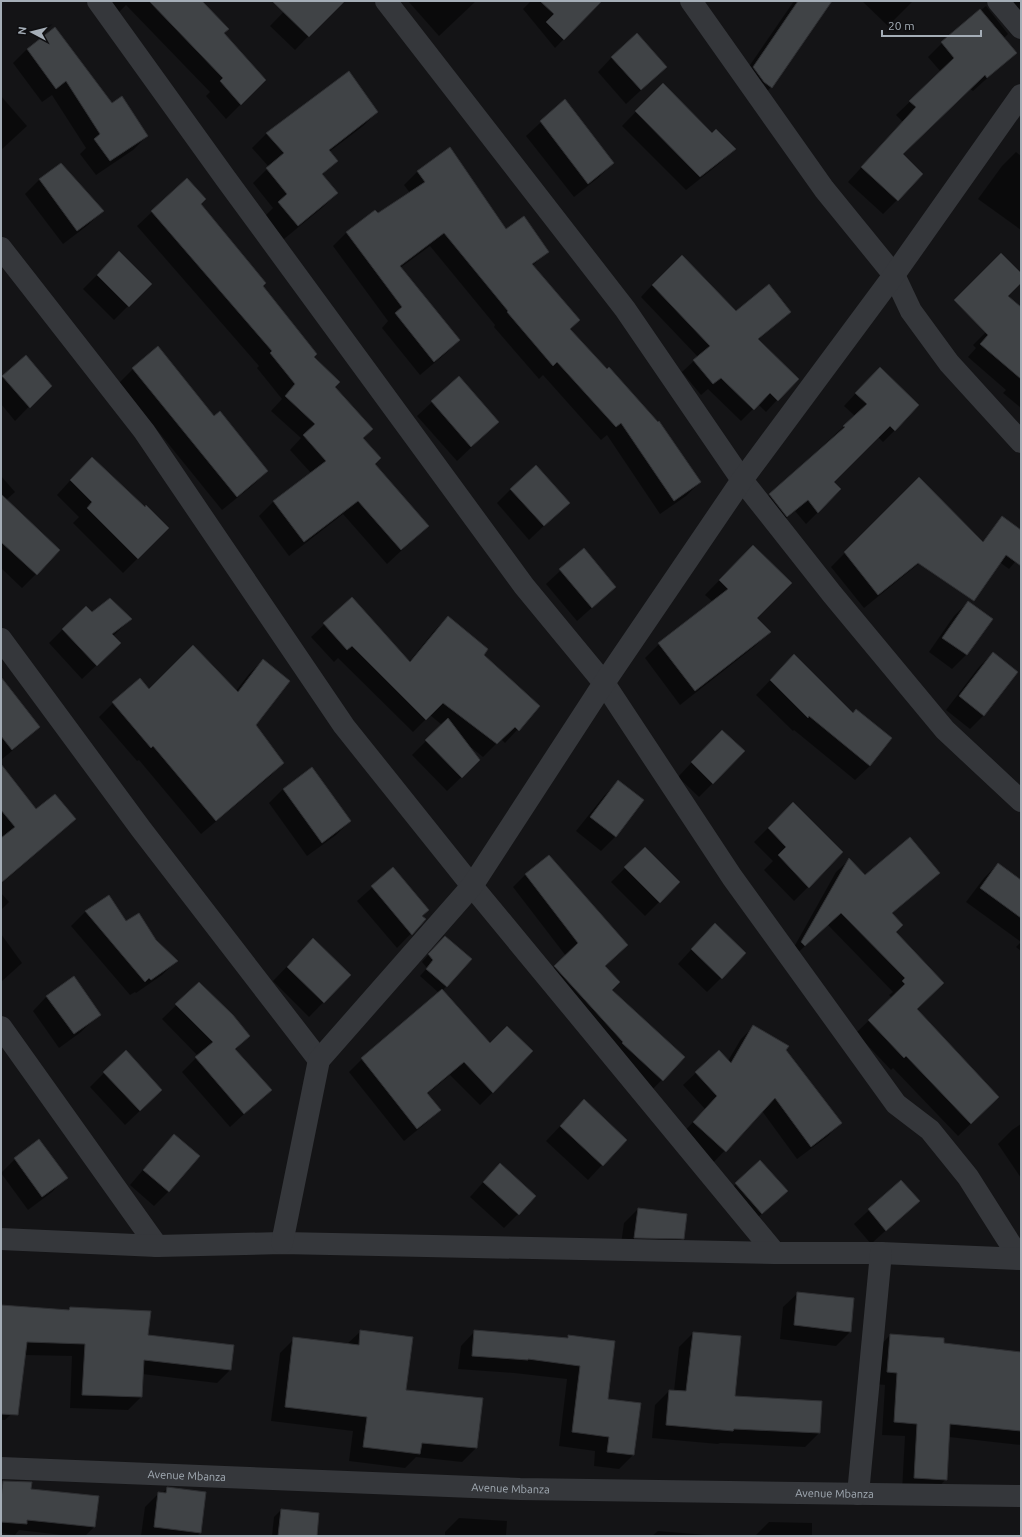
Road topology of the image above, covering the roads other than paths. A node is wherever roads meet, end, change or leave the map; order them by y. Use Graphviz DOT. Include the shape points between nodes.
graph roads {
  1 [pos="98,1"];
  2 [pos="386,1"];
  3 [pos="691,1"];
  4 [pos="998,1"];
  5 [pos="1021,28"];
  6 [pos="1021,95"];
  7 [pos="1,248"];
  8 [pos="894,275"];
  9 [pos="1021,442"];
  10 [pos="742,480"];
  11 [pos="1,639"];
  12 [pos="604,683"];
  13 [pos="1021,801"];
  14 [pos="472,886"];
  15 [pos="1,1027"];
  16 [pos="319,1060"];
  17 [pos="1,1239"];
  18 [pos="282,1242"];
  19 [pos="157,1246"];
  20 [pos="775,1253"];
  21 [pos="882,1253"];
  22 [pos="1021,1259"];
  23 [pos="1,1468"];
  24 [pos="858,1494"];
  25 [pos="1021,1496"];
  1 -- 12 [label="street" via="524,586"];
  2 -- 10 [label="street" via="625,309"];
  3 -- 8 [label="street" via="824,188"];
  4 -- 5 [label="street"];
  6 -- 8 [label="street"];
  7 -- 14 [label="street" via="144,431 344,726"];
  8 -- 9 [label="street" via="910,311 949,363"];
  8 -- 10 [label="street"];
  10 -- 12 [label="street"];
  10 -- 13 [label="street" via="945,730"];
  11 -- 16 [label="street" via="141,829"];
  12 -- 14 [label="street"];
  12 -- 22 [label="street" via="732,877 896,1104 930,1130 968,1178"];
  14 -- 16 [label="street"];
  14 -- 20 [label="street"];
  15 -- 19 [label="street"];
  16 -- 18 [label="street"];
  17 -- 19 [label="street"];
  18 -- 19 [label="street"];
  18 -- 20 [label="street"];
  20 -- 21 [label="street"];
  21 -- 22 [label="street"];
  21 -- 24 [label="street"];
  23 -- 24 [label="street, Avenue Mbanza" via="520,1489"];
  24 -- 25 [label="street, Avenue Mbanza"];
}
